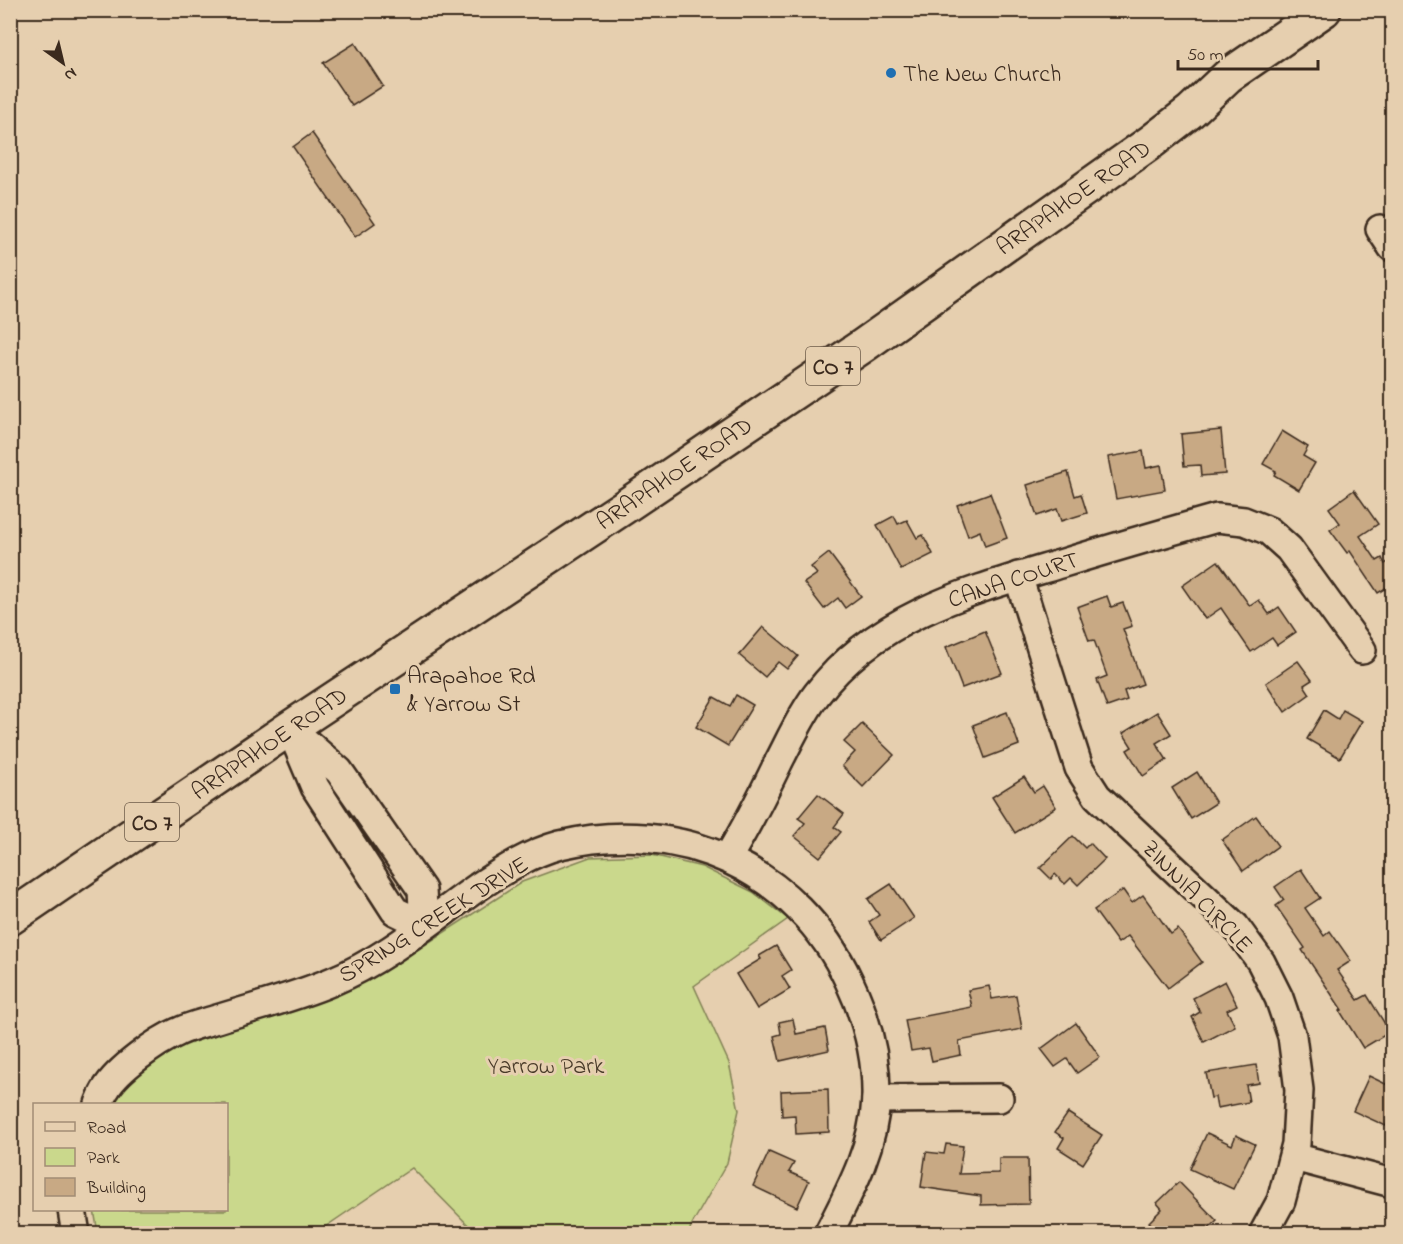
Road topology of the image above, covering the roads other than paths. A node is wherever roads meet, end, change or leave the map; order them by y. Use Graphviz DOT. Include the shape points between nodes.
graph roads {
  1 [pos="1324,10"];
  2 [pos="1018,576"];
  3 [pos="1362,650"];
  4 [pos="291,728"];
  5 [pos="728,857"];
  6 [pos="10,918"];
  7 [pos="424,925"];
  8 [pos="999,1098"];
  9 [pos="876,1099"];
  10 [pos="99,1103"];
  11 [pos="1294,1157"];
  12 [pos="1392,1183"];
  13 [pos="72,1211"];
  14 [pos="76,1233"];
  15 [pos="828,1233"];
  16 [pos="1263,1233"];
  1 -- 4 [label="main road, ARAPAHOE ROAD / CO 7" via="1228,76 1151,142 864,345"];
  2 -- 3 [label="street, CANA COURT" via="1217,518 1244,521 1269,531 1289,549"];
  2 -- 5 [label="street, CANA COURT" via="932,605 886,631 844,664 799,722"];
  2 -- 11 [label="street, ZINNIA CIRCLE" via="1079,768 1097,795 1235,926 1261,962 1279,998 1292,1036 1299,1090"];
  4 -- 6 [label="main road, ARAPAHOE ROAD / CO 7"];
  4 -- 7 [label="street" via="315,787 395,911"];
  5 -- 7 [label="street, SPRING CREEK DRIVE" via="694,846 640,838 605,837 558,846 514,863"];
  5 -- 9 [label="street" via="782,892 818,928 840,960 864,1016 873,1051"];
  7 -- 10 [label="street, SPRING CREEK DRIVE" via="364,967 329,983 178,1032 143,1053 106,1089"];
  8 -- 9 [label="street"];
  9 -- 15 [label="street" via="871,1133 857,1177"];
  11 -- 12 [label="street"];
  11 -- 16 [label="street, ZINNIA CIRCLE" via="1281,1201"];
  13 -- 14 [label="street"];
}
